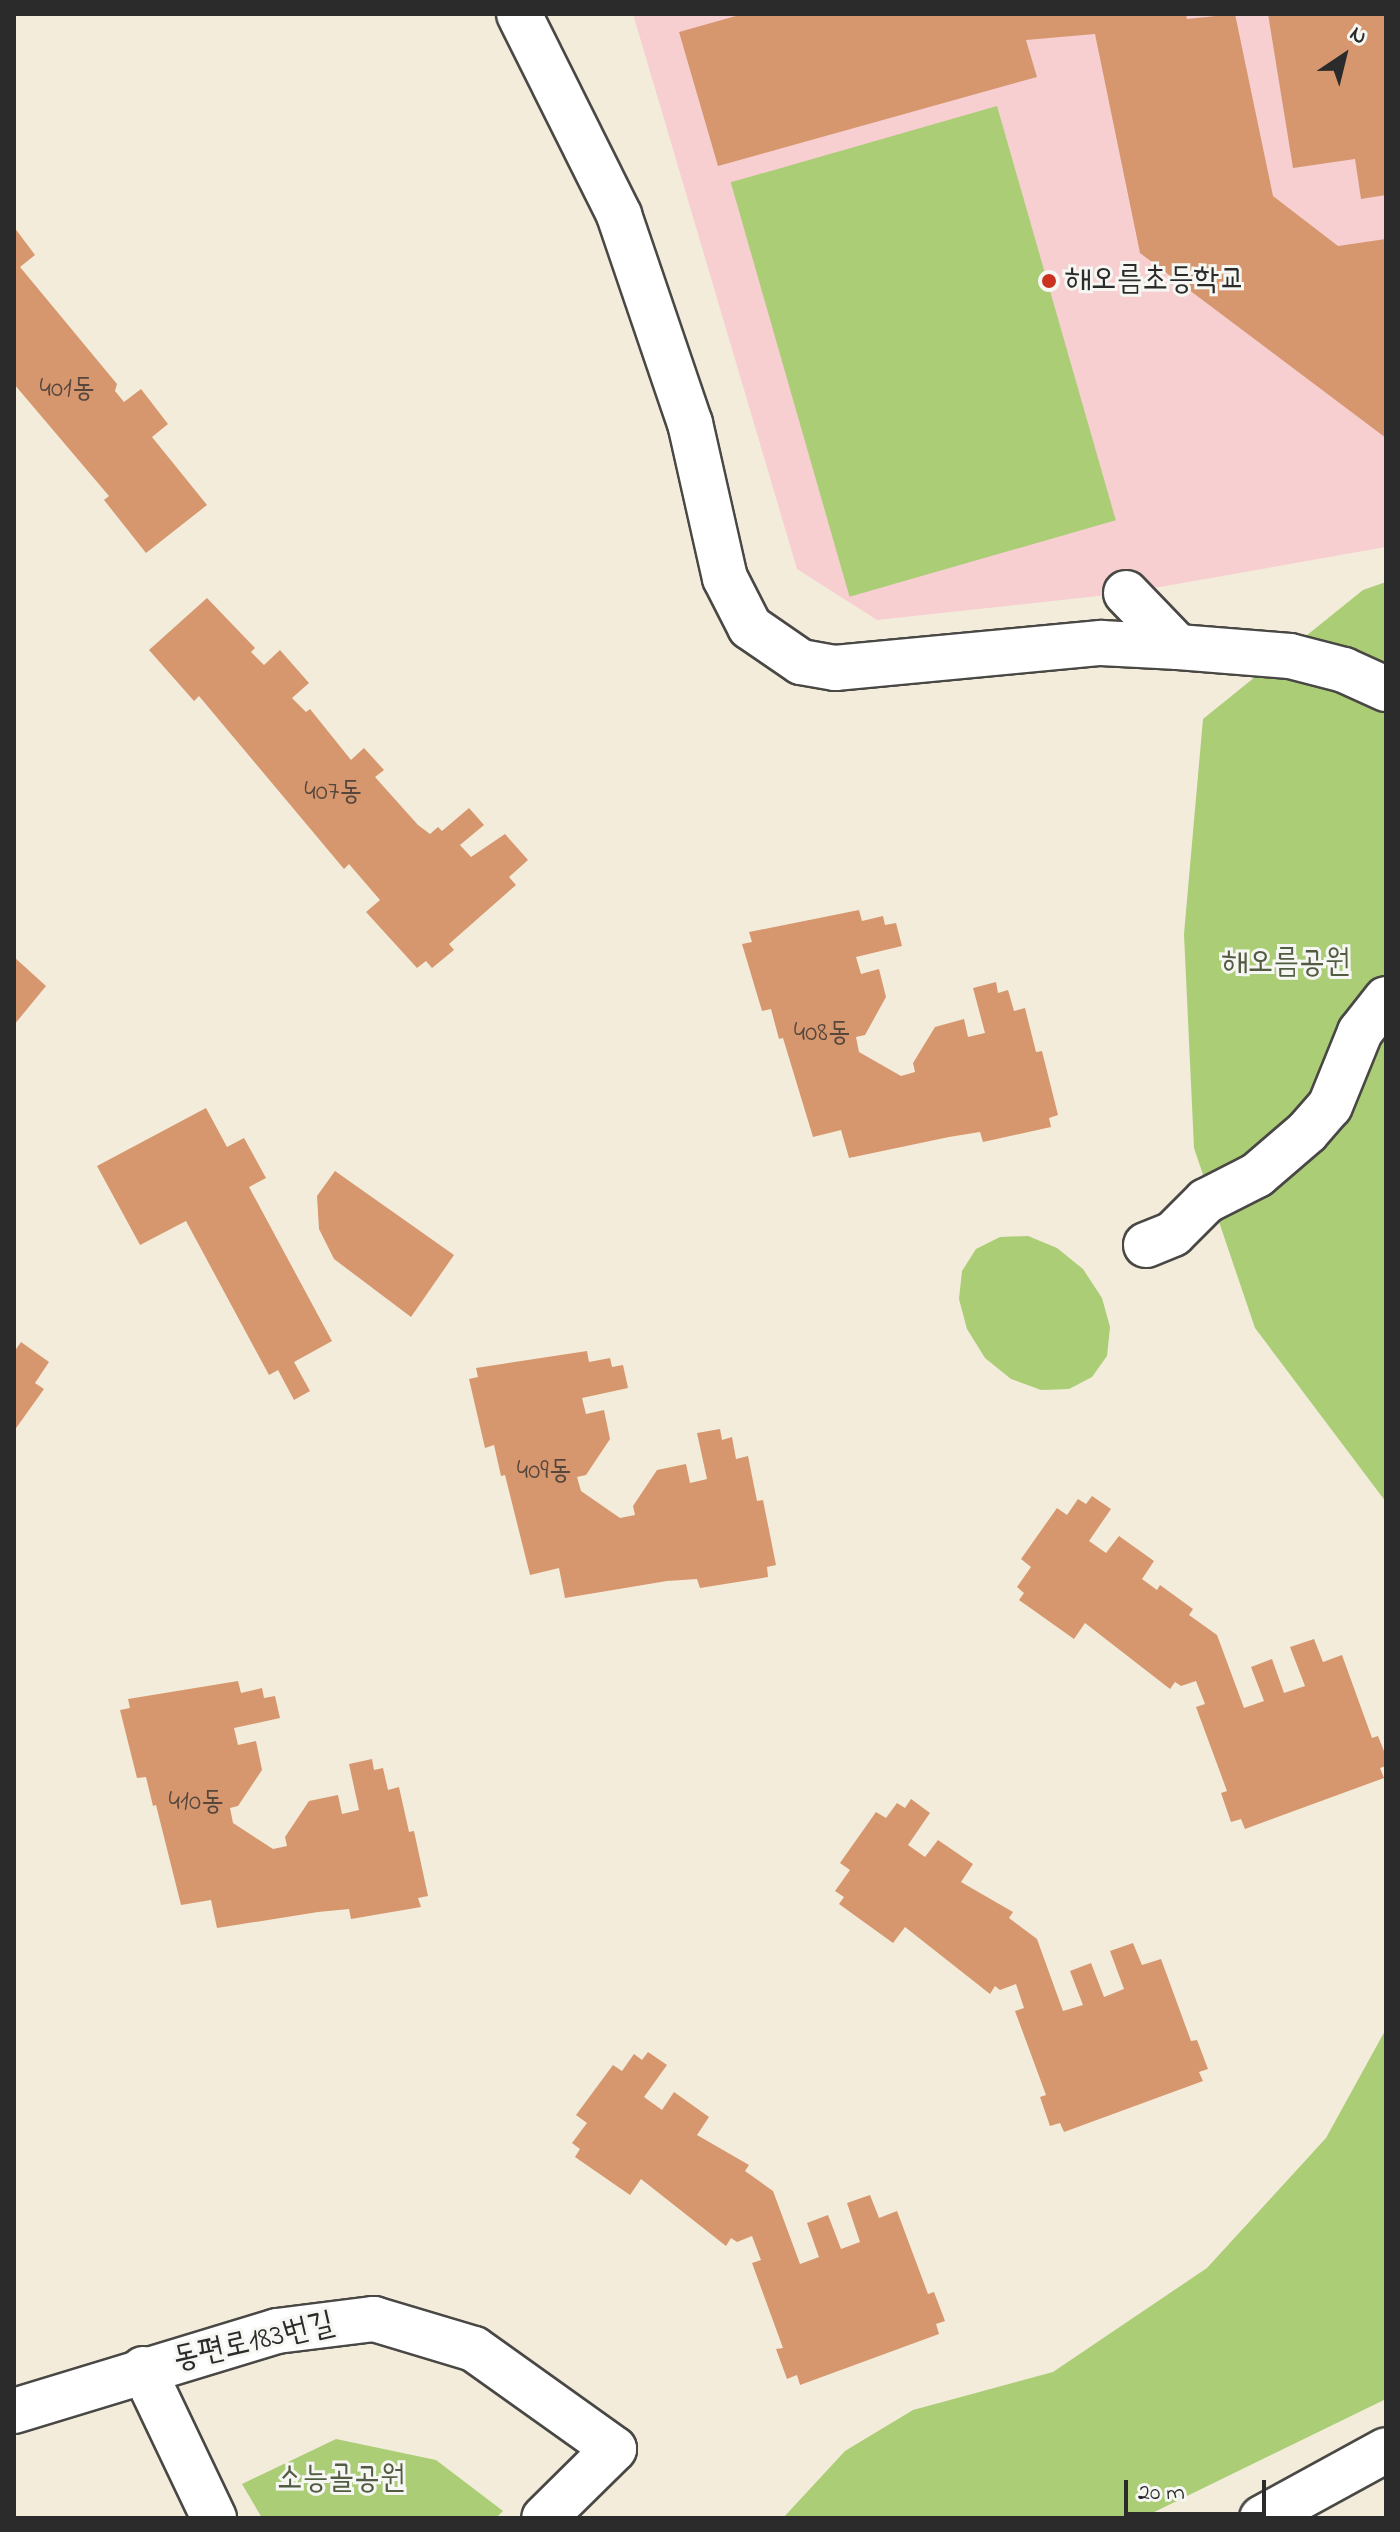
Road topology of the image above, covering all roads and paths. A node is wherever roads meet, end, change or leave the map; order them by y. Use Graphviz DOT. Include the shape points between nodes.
graph roads {
  1 [pos="519,14"];
  2 [pos="1126,593"];
  3 [pos="1178,647"];
  4 [pos="1386,689"];
  5 [pos="1386,999"];
  6 [pos="1146,1245"];
  7 [pos="143,2369"];
  8 [pos="14,2411"];
  9 [pos="1386,2450"];
  10 [pos="214,2518"];
  11 [pos="544,2518"];
  12 [pos="1262,2518"];
  1 -- 3 [label="street" via="619,215 690,423 725,578 750,627 801,662 835,668 1101,643"];
  2 -- 3 [label="street"];
  3 -- 4 [label="street" via="1290,656 1344,670"];
  5 -- 6 [label="street" via="1360,1032 1330,1106 1307,1132 1257,1175 1206,1201 1173,1234"];
  7 -- 8 [label="street, 동편로183번길"];
  7 -- 10 [label="street, 동편로183번길"];
  7 -- 11 [label="street, 동편로183번길" via="277,2331 374,2319 474,2349 614,2449"];
  9 -- 12 [label="street"];
}
